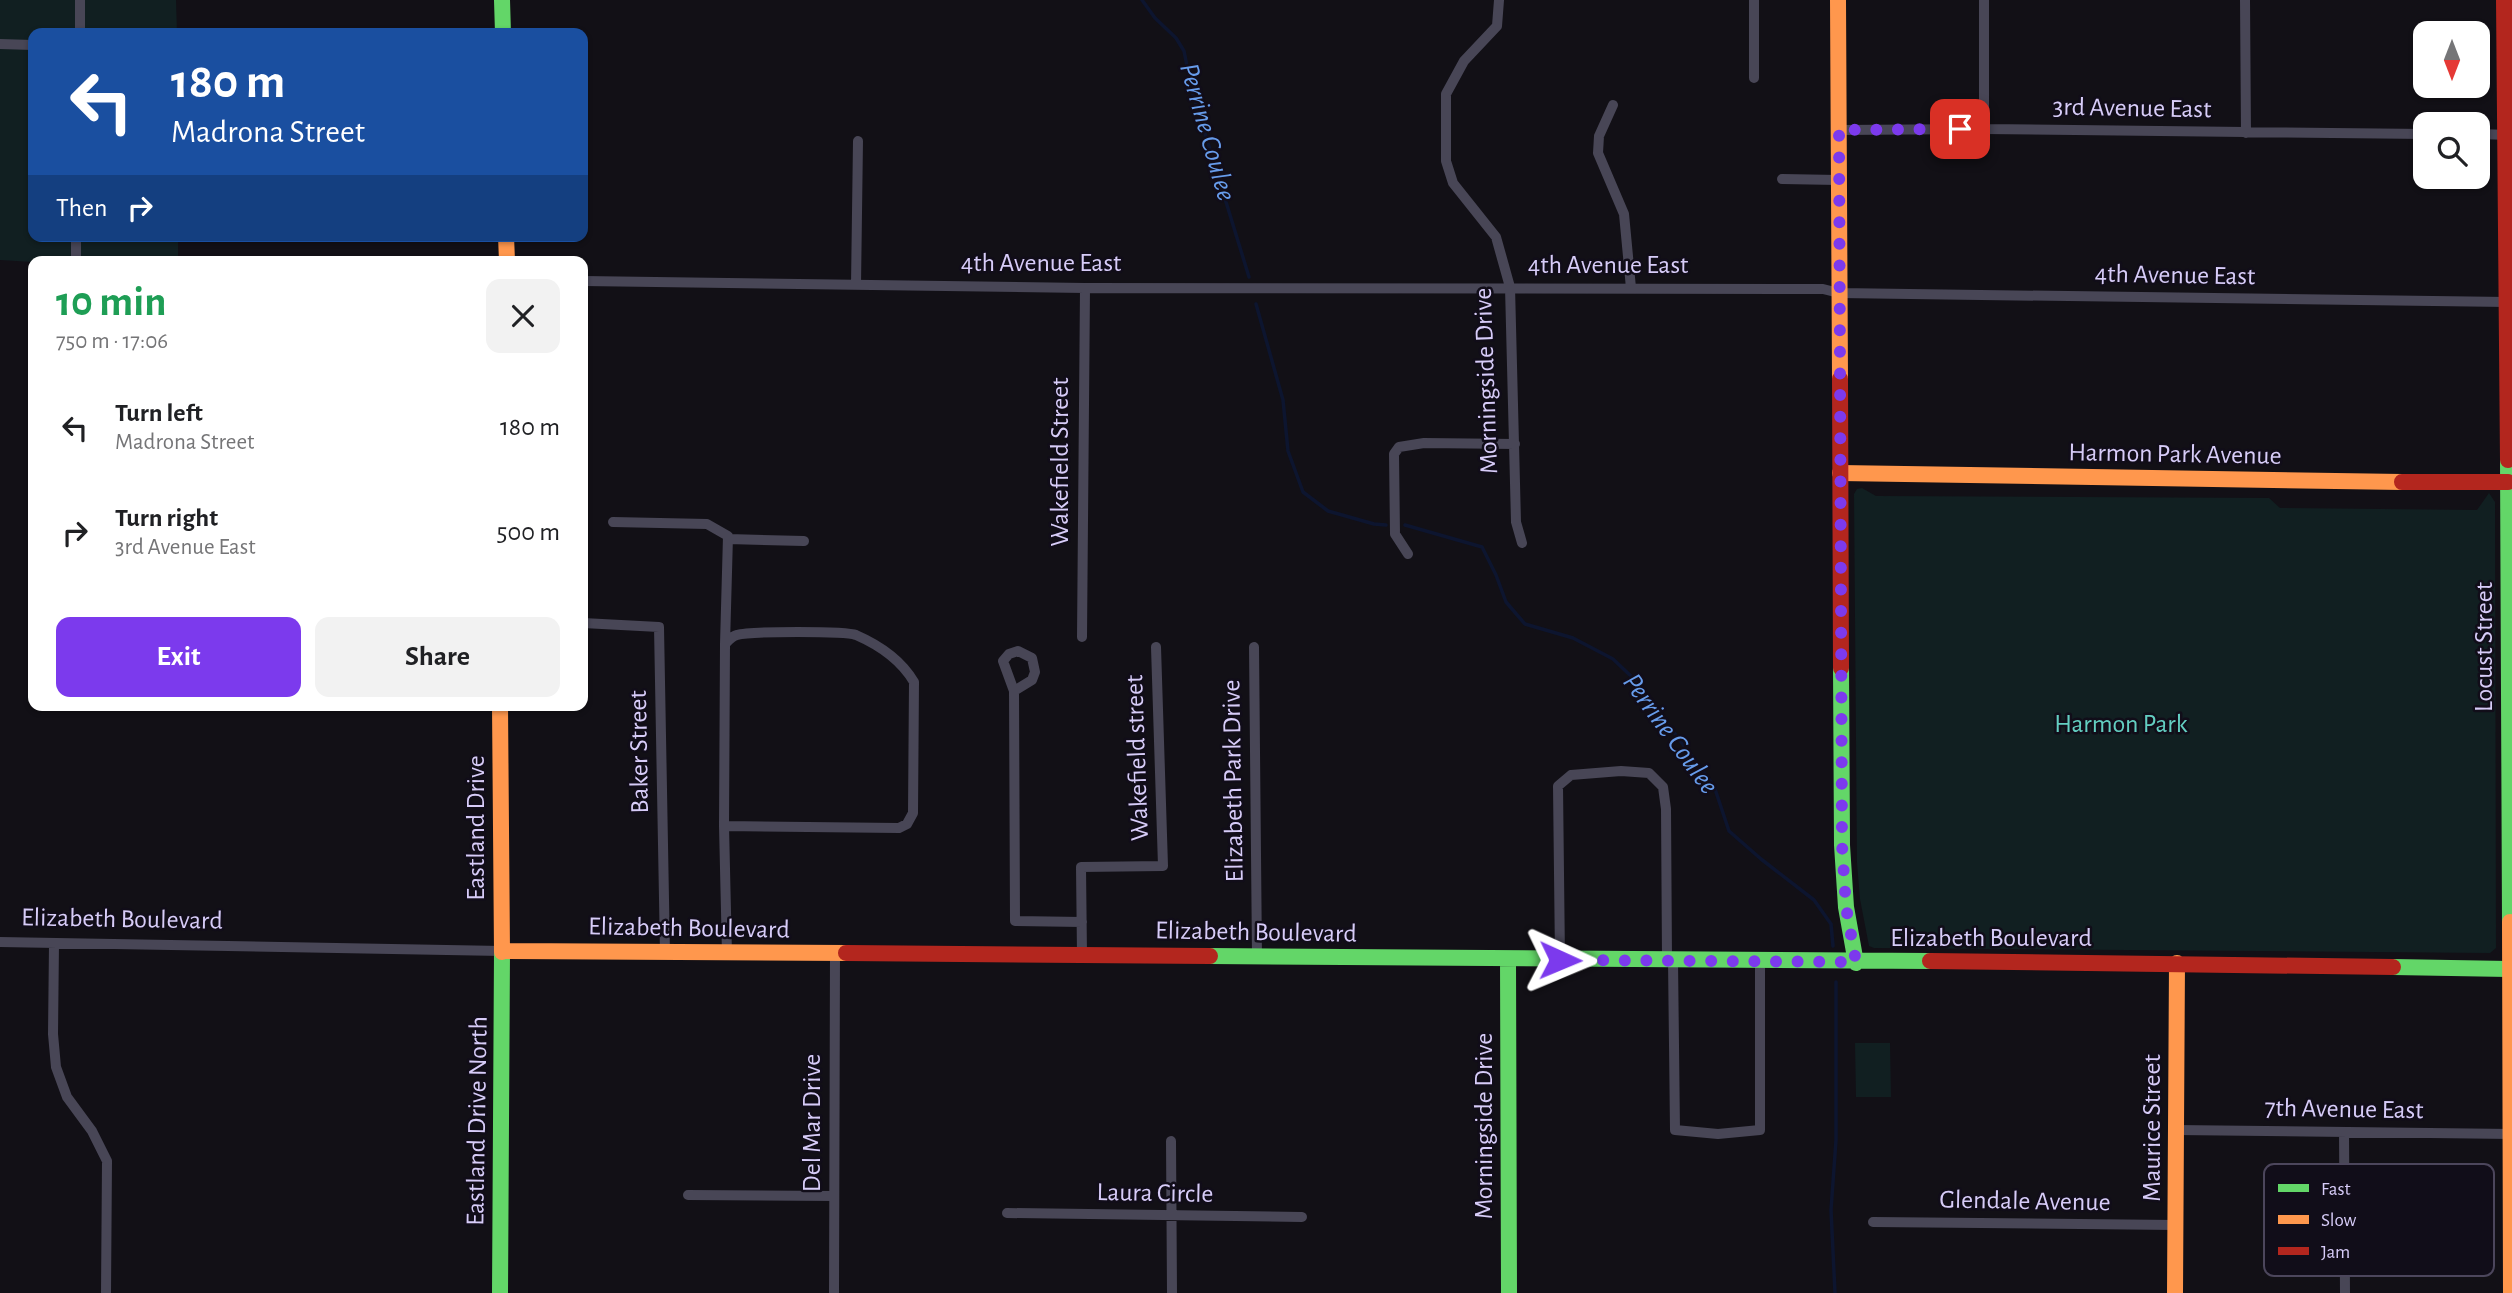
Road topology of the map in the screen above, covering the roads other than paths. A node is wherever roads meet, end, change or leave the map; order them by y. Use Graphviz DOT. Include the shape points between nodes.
graph roads {
  1 [pos="80,0"];
  2 [pos="502,0"];
  3 [pos="1499,0"];
  4 [pos="1754,0"];
  5 [pos="1838,0"];
  6 [pos="1984,0"];
  7 [pos="2245,0"];
  8 [pos="2504,0"];
  9 [pos="80,28"];
  10 [pos="503,28"];
  11 [pos="0,44"];
  12 [pos="28,45"];
  13 [pos="1754,78"];
  14 [pos="1613,105"];
  15 [pos="1984,129"];
  16 [pos="1839,130"];
  17 [pos="2246,132"];
  18 [pos="2413,134"];
  19 [pos="2490,135"];
  20 [pos="2509,135"];
  21 [pos="858,141"];
  22 [pos="1782,179"];
  23 [pos="1838,180"];
  24 [pos="588,281"];
  25 [pos="856,285"];
  26 [pos="1510,287"];
  27 [pos="1084,288"];
  28 [pos="1631,288"];
  29 [pos="1839,293"];
  30 [pos="2507,302"];
  31 [pos="2510,374"];
  32 [pos="1515,444"];
  33 [pos="1840,473"];
  34 [pos="2508,482"];
  35 [pos="612,522"];
  36 [pos="728,539"];
  37 [pos="804,541"];
  38 [pos="1522,543"];
  39 [pos="1408,554"];
  40 [pos="588,623"];
  41 [pos="1082,636"];
  42 [pos="724,644"];
  43 [pos="1156,647"];
  44 [pos="1254,647"];
  45 [pos="2510,653"];
  46 [pos="1014,691"];
  47 [pos="500,711"];
  48 [pos="724,826"];
  49 [pos="2511,888"];
  50 [pos="1082,922"];
  51 [pos="0,942"];
  52 [pos="54,944"];
  53 [pos="502,951"];
  54 [pos="665,953"];
  55 [pos="727,954"];
  56 [pos="835,954"];
  57 [pos="1083,955"];
  58 [pos="1257,957"];
  59 [pos="1508,959"];
  60 [pos="1560,960"];
  61 [pos="1670,960"];
  62 [pos="1760,961"];
  63 [pos="1856,962"];
  64 [pos="2177,963"];
  65 [pos="2511,969"];
  66 [pos="2176,1130"];
  67 [pos="2344,1132"];
  68 [pos="2512,1133"];
  69 [pos="1171,1141"];
  70 [pos="2344,1164"];
  71 [pos="688,1195"];
  72 [pos="834,1196"];
  73 [pos="1007,1213"];
  74 [pos="1170,1216"];
  75 [pos="1302,1217"];
  76 [pos="1873,1222"];
  77 [pos="2176,1225"];
  78 [pos="106,1293"];
  79 [pos="500,1293"];
  80 [pos="834,1293"];
  81 [pos="1172,1293"];
  82 [pos="1509,1293"];
  83 [pos="2175,1293"];
  84 [pos="2511,1293"];
  1 -- 9 [label="street"];
  2 -- 10 [label="street"];
  3 -- 26 [label="street, Morningside Drive" via="1497,26 1464,61 1446,94 1446,161 1453,183 1496,237"];
  4 -- 13 [label="street"];
  5 -- 16 [label="street"];
  6 -- 15 [label="street"];
  7 -- 17 [label="street"];
  8 -- 20 [label="street, Locust Street"];
  11 -- 12 [label="street"];
  14 -- 28 [label="street" via="1599,136 1598,153 1625,214"];
  15 -- 16 [label="street, 3rd Avenue East"];
  15 -- 17 [label="street, 3rd Avenue East"];
  16 -- 23 [label="street"];
  17 -- 18 [label="street, 3rd Avenue East"];
  19 -- 20 [label="street"];
  20 -- 30 [label="street, Locust Street"];
  21 -- 25 [label="street"];
  22 -- 23 [label="street"];
  23 -- 29 [label="street"];
  24 -- 25 [label="street, 4th Avenue East"];
  25 -- 27 [label="street, 4th Avenue East"];
  26 -- 27 [label="street, 4th Avenue East"];
  26 -- 28 [label="street, 4th Avenue East"];
  26 -- 32 [label="street, Morningside Drive"];
  27 -- 41 [label="street, Wakefield Street"];
  28 -- 29 [label="street, 4th Avenue East" via="1823,289"];
  29 -- 30 [label="street, 4th Avenue East"];
  29 -- 33 [label="street"];
  30 -- 31 [label="street, Locust Street"];
  31 -- 34 [label="street, Locust Street"];
  32 -- 38 [label="street, Morningside Drive" via="1516,522"];
  32 -- 39 [label="street" via="1399,447 1394,454 1395,534"];
  33 -- 34 [label="street, Harmon Park Avenue"];
  33 -- 63 [label="street" via="1842,845"];
  34 -- 45 [label="street, Locust Street"];
  35 -- 36 [label="street" via="707,524"];
  36 -- 37 [label="street"];
  36 -- 42 [label="street"];
  40 -- 54 [label="street, Baker Street" via="659,627"];
  42 -- 48 [label="street"];
  42 -- 48 [label="street" via="735,635 854,634 889,653 905,668 914,682 914,695 913,813 907,824 899,828"];
  43 -- 50 [label="street, Wakefield street" via="1163,866 1081,867"];
  44 -- 58 [label="street, Elizabeth Park Drive"];
  45 -- 49 [label="street, Locust Street"];
  46 -- 50 [label="street" via="1016,920"];
  47 -- 53 [label="street, Eastland Drive"];
  48 -- 55 [label="street"];
  49 -- 65 [label="street, Locust Street"];
  50 -- 57 [label="street, Wakefield street"];
  51 -- 52 [label="street, Elizabeth Boulevard"];
  52 -- 53 [label="street, Elizabeth Boulevard"];
  52 -- 78 [label="street" via="56,1067 67,1097 107,1161"];
  53 -- 54 [label="street, Elizabeth Boulevard"];
  53 -- 79 [label="street, Eastland Drive North"];
  54 -- 55 [label="street, Elizabeth Boulevard"];
  55 -- 56 [label="street, Elizabeth Boulevard"];
  56 -- 57 [label="street, Elizabeth Boulevard"];
  56 -- 72 [label="street, Del Mar Drive"];
  57 -- 58 [label="street, Elizabeth Boulevard"];
  58 -- 59 [label="street, Elizabeth Boulevard"];
  59 -- 60 [label="street, Elizabeth Boulevard"];
  59 -- 82 [label="street, Morningside Drive"];
  60 -- 61 [label="street, Elizabeth Boulevard"];
  60 -- 61 [label="street" via="1558,786 1571,775 1622,771 1650,773 1662,787"];
  61 -- 62 [label="street, Elizabeth Boulevard"];
  61 -- 62 [label="street" via="1675,1130 1718,1134 1760,1130"];
  62 -- 63 [label="street, Elizabeth Boulevard"];
  63 -- 64 [label="street, Elizabeth Boulevard"];
  64 -- 65 [label="street, Elizabeth Boulevard"];
  64 -- 66 [label="street, Maurice Street"];
  65 -- 68 [label="street, Locust Street"];
  66 -- 67 [label="street, 7th Avenue East"];
  66 -- 77 [label="street, Maurice Street"];
  67 -- 68 [label="street, 7th Avenue East"];
  67 -- 70 [label="street"];
  68 -- 84 [label="street, Locust Street"];
  69 -- 74 [label="street"];
  71 -- 72 [label="street"];
  72 -- 80 [label="street, Del Mar Drive"];
  73 -- 74 [label="street, Laura Circle"];
  74 -- 75 [label="street, Laura Circle"];
  74 -- 81 [label="street"];
  76 -- 77 [label="street, Glendale Avenue"];
  77 -- 83 [label="street, Maurice Street"];
}
